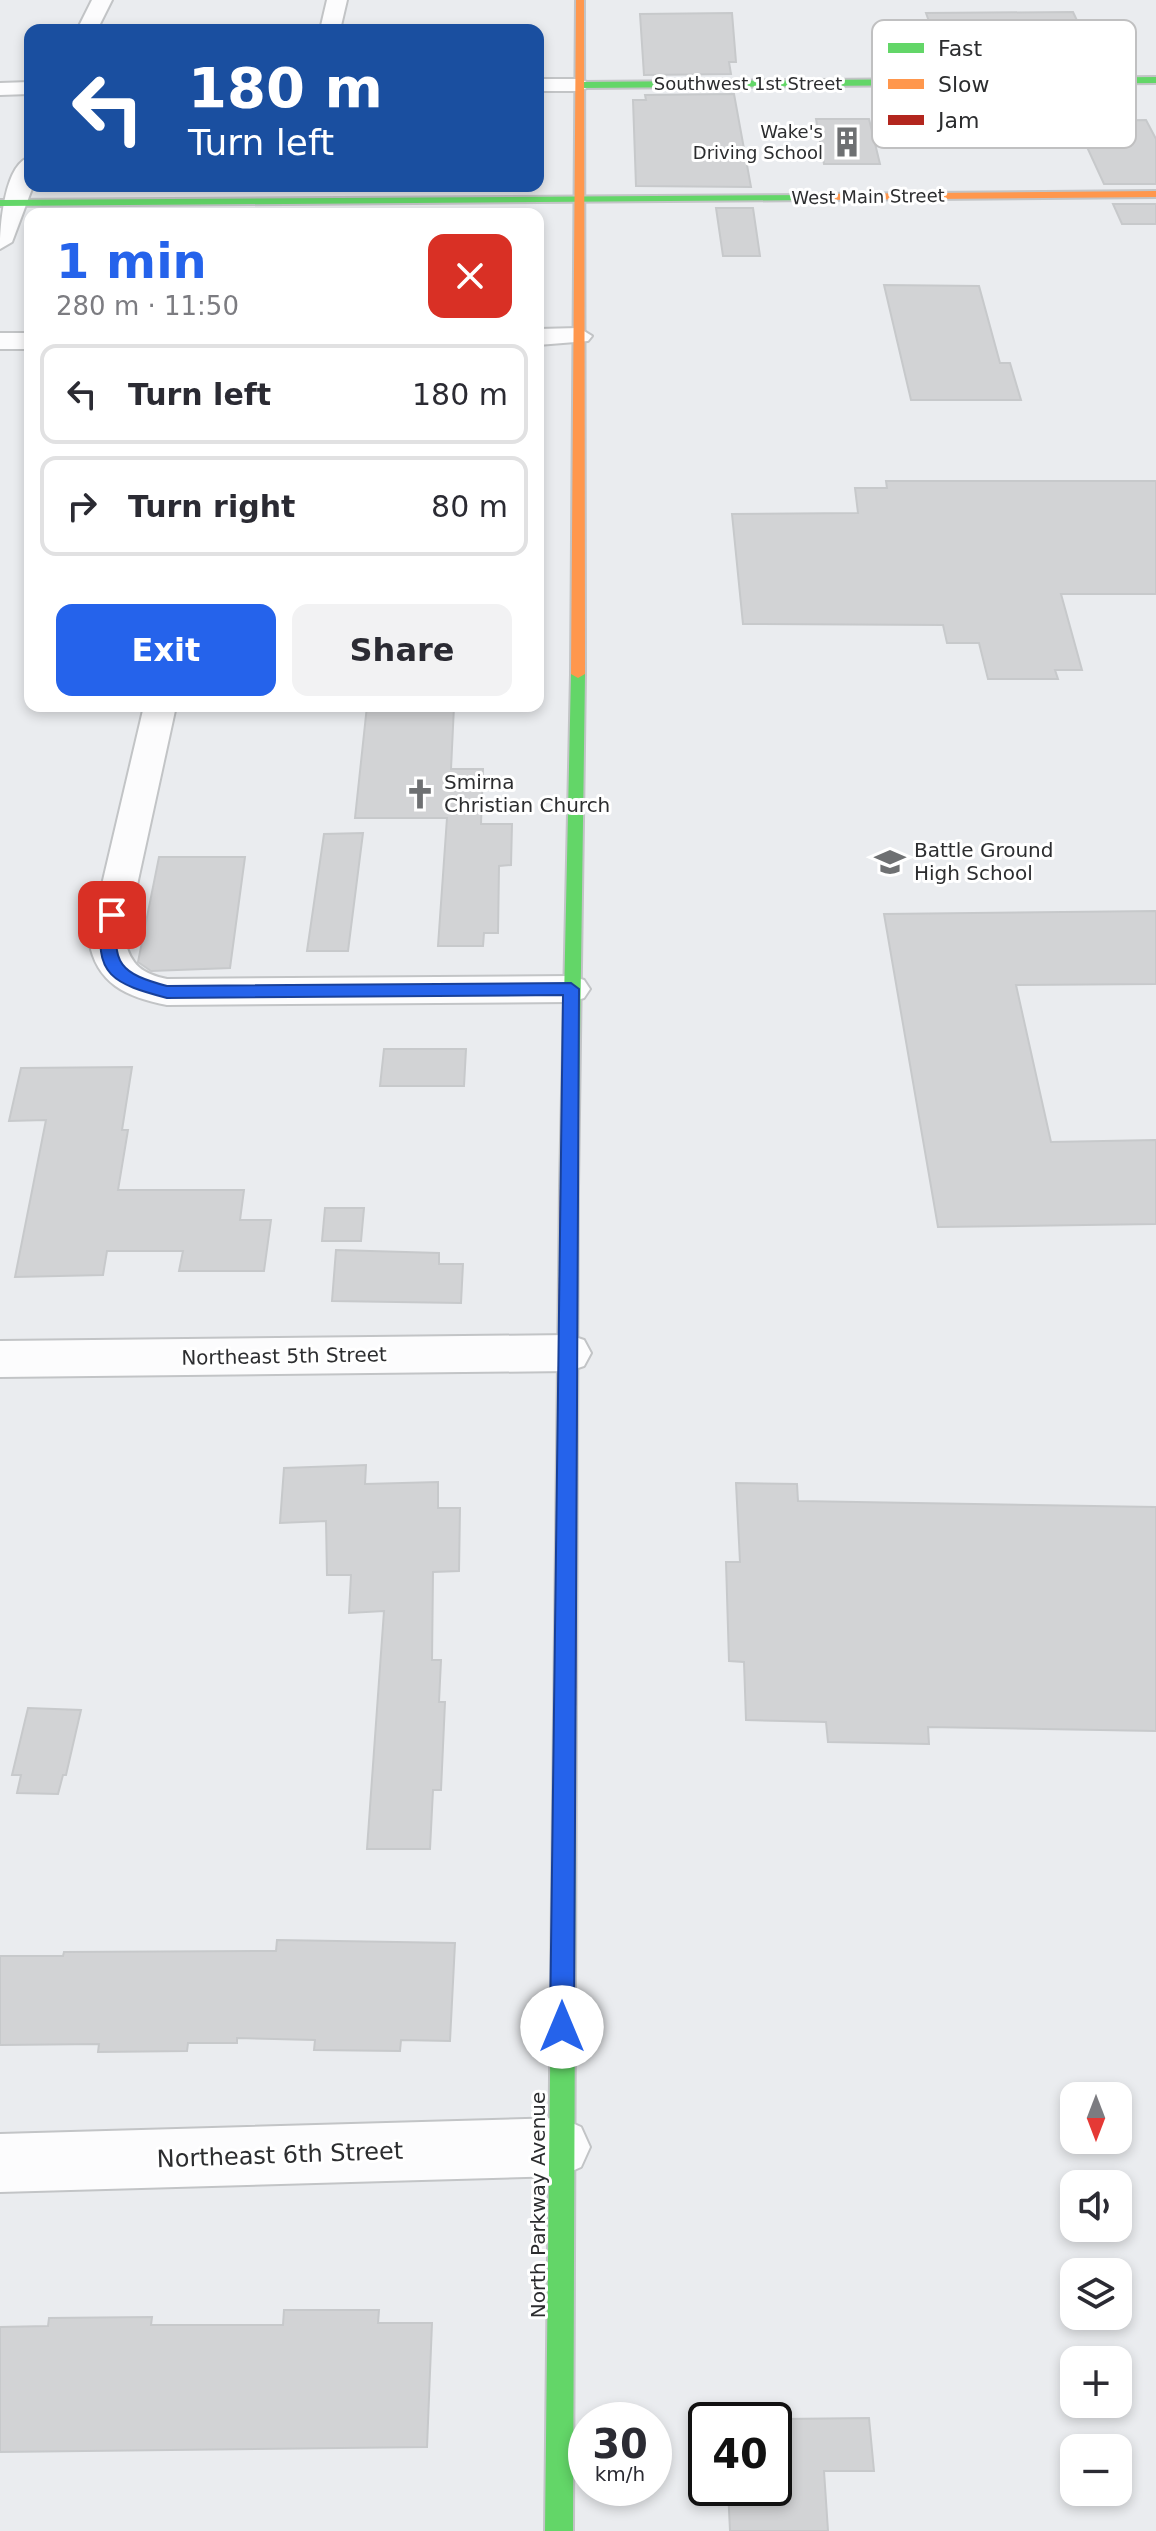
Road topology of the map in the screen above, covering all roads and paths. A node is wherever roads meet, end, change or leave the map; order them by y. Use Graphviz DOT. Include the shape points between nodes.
graph roads {
  1 [pos="102,0"];
  2 [pos="337,0"];
  3 [pos="580,0"];
  4 [pos="90,24"];
  5 [pos="331,24"];
  6 [pos="1136,80"];
  7 [pos="1156,80"];
  8 [pos="872,82"];
  9 [pos="544,85"];
  10 [pos="581,85"];
  11 [pos="24,88"];
  12 [pos="0,89"];
  13 [pos="24,174"];
  14 [pos="301,193"];
  15 [pos="1156,194"];
  16 [pos="579,200"];
  17 [pos="7,203"];
  18 [pos="0,242"];
  19 [pos="579,336"];
  20 [pos="544,337"];
  21 [pos="0,341"];
  22 [pos="24,341"];
  23 [pos="159,712"];
  24 [pos="571,989"];
  25 [pos="569,1353"];
  26 [pos="0,1359"];
  27 [pos="561,2147"];
  28 [pos="0,2163"];
  29 [pos="559,2531"];
  1 -- 4 [label="street"];
  2 -- 5 [label="street"];
  3 -- 10 [label="street, North Parkway Avenue"];
  6 -- 7 [label="street, Southwest 1st Street"];
  8 -- 10 [label="street, Southwest 1st Street"];
  9 -- 10 [label="street"];
  10 -- 16 [label="street, North Parkway Avenue"];
  11 -- 12 [label="street"];
  13 -- 17 [label="street"];
  14 -- 16 [label="street, West Main Street"];
  14 -- 17 [label="street, West Main Street"];
  15 -- 16 [label="street, West Main Street"];
  16 -- 19 [label="street, North Parkway Avenue"];
  17 -- 18 [label="street"];
  19 -- 20 [label="street"];
  19 -- 24 [label="street, North Parkway Avenue"];
  21 -- 22 [label="street"];
  23 -- 24 [label="street" via="107,940 115,970 129,982 167,992"];
  24 -- 25 [label="street, North Parkway Avenue"];
  25 -- 26 [label="street, Northeast 5th Street"];
  25 -- 27 [label="street, North Parkway Avenue"];
  27 -- 28 [label="street, Northeast 6th Street"];
  27 -- 29 [label="street, North Parkway Avenue"];
}
